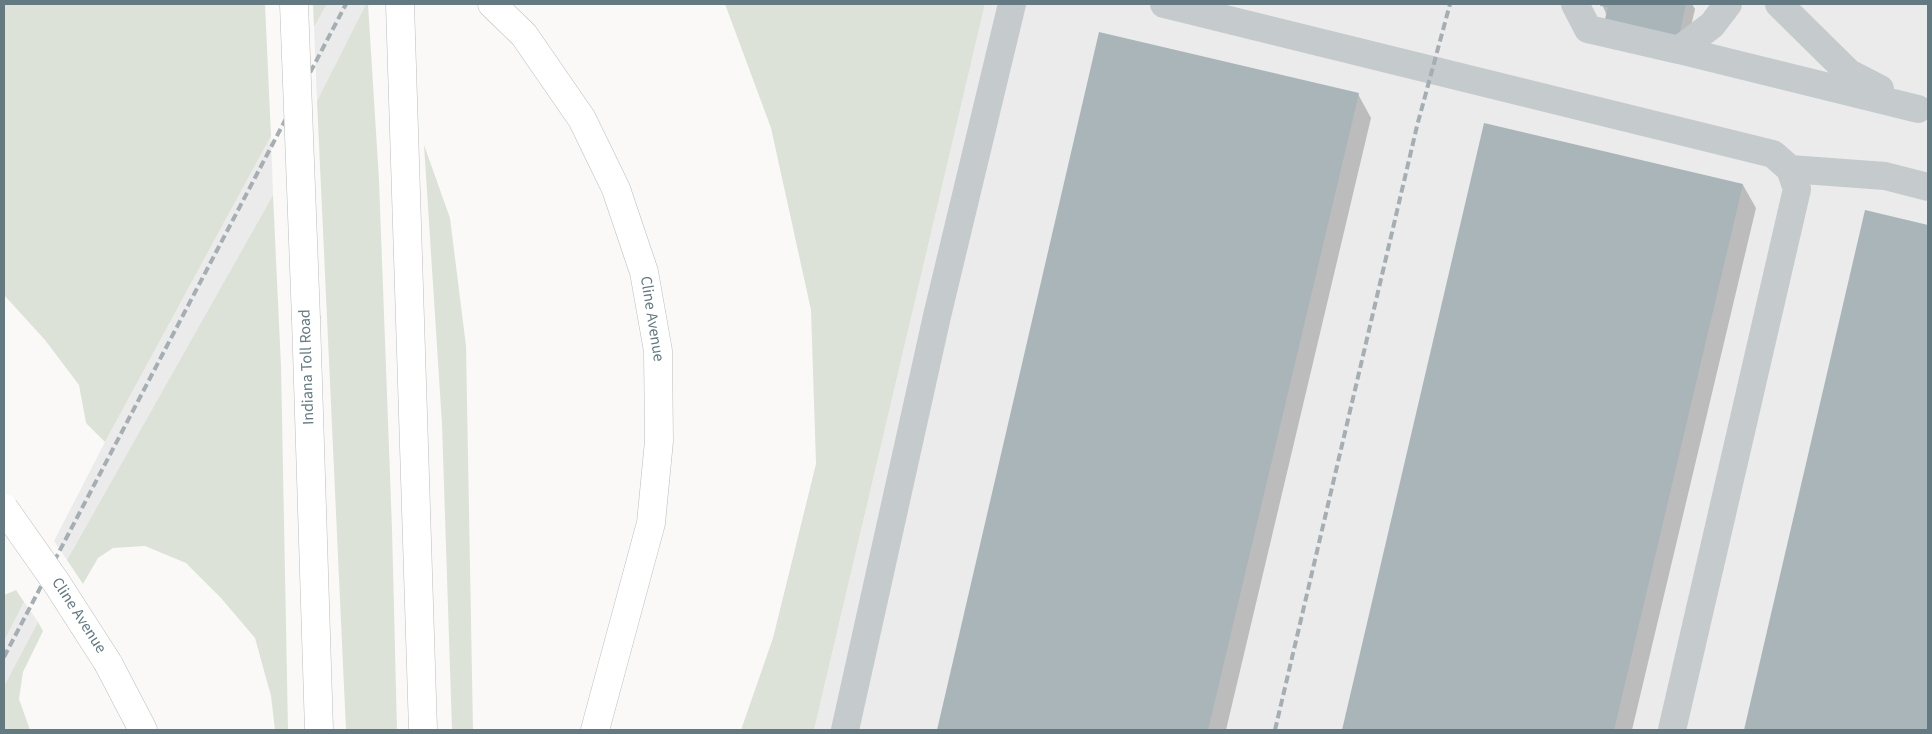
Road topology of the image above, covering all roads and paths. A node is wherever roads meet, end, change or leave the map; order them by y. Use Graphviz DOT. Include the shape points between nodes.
graph roads {
  1 [pos="294,4"];
  2 [pos="400,4"];
  3 [pos="492,4"];
  4 [pos="1012,4"];
  5 [pos="1164,4"];
  6 [pos="1575,4"];
  7 [pos="1728,4"];
  8 [pos="1779,4"];
  9 [pos="1678,50"];
  10 [pos="1923,110"];
  11 [pos="1790,168"];
  12 [pos="1928,187"];
  13 [pos="4,508"];
  14 [pos="143,730"];
  15 [pos="319,730"];
  16 [pos="423,730"];
  17 [pos="594,730"];
  18 [pos="845,730"];
  19 [pos="1672,730"];
  1 -- 15 [label="highway, Indiana Toll Road, bridge"];
  2 -- 16 [label="highway"];
  3 -- 17 [label="highway, Cline Avenue" via="524,35 582,119 616,189 644,272 658,351 659,440 651,523"];
  4 -- 18 [label="street" via="937,316"];
  5 -- 11 [label="street" via="1773,154"];
  6 -- 9 [label="street" via="1588,29"];
  7 -- 9 [label="street" via="1712,26"];
  8 -- 10 [label="street" via="1849,73"];
  9 -- 10 [label="street"];
  11 -- 12 [label="street" via="1884,176"];
  11 -- 19 [label="street" via="1798,189"];
  13 -- 14 [label="highway, Cline Avenue, bridge" via="108,663"];
}
